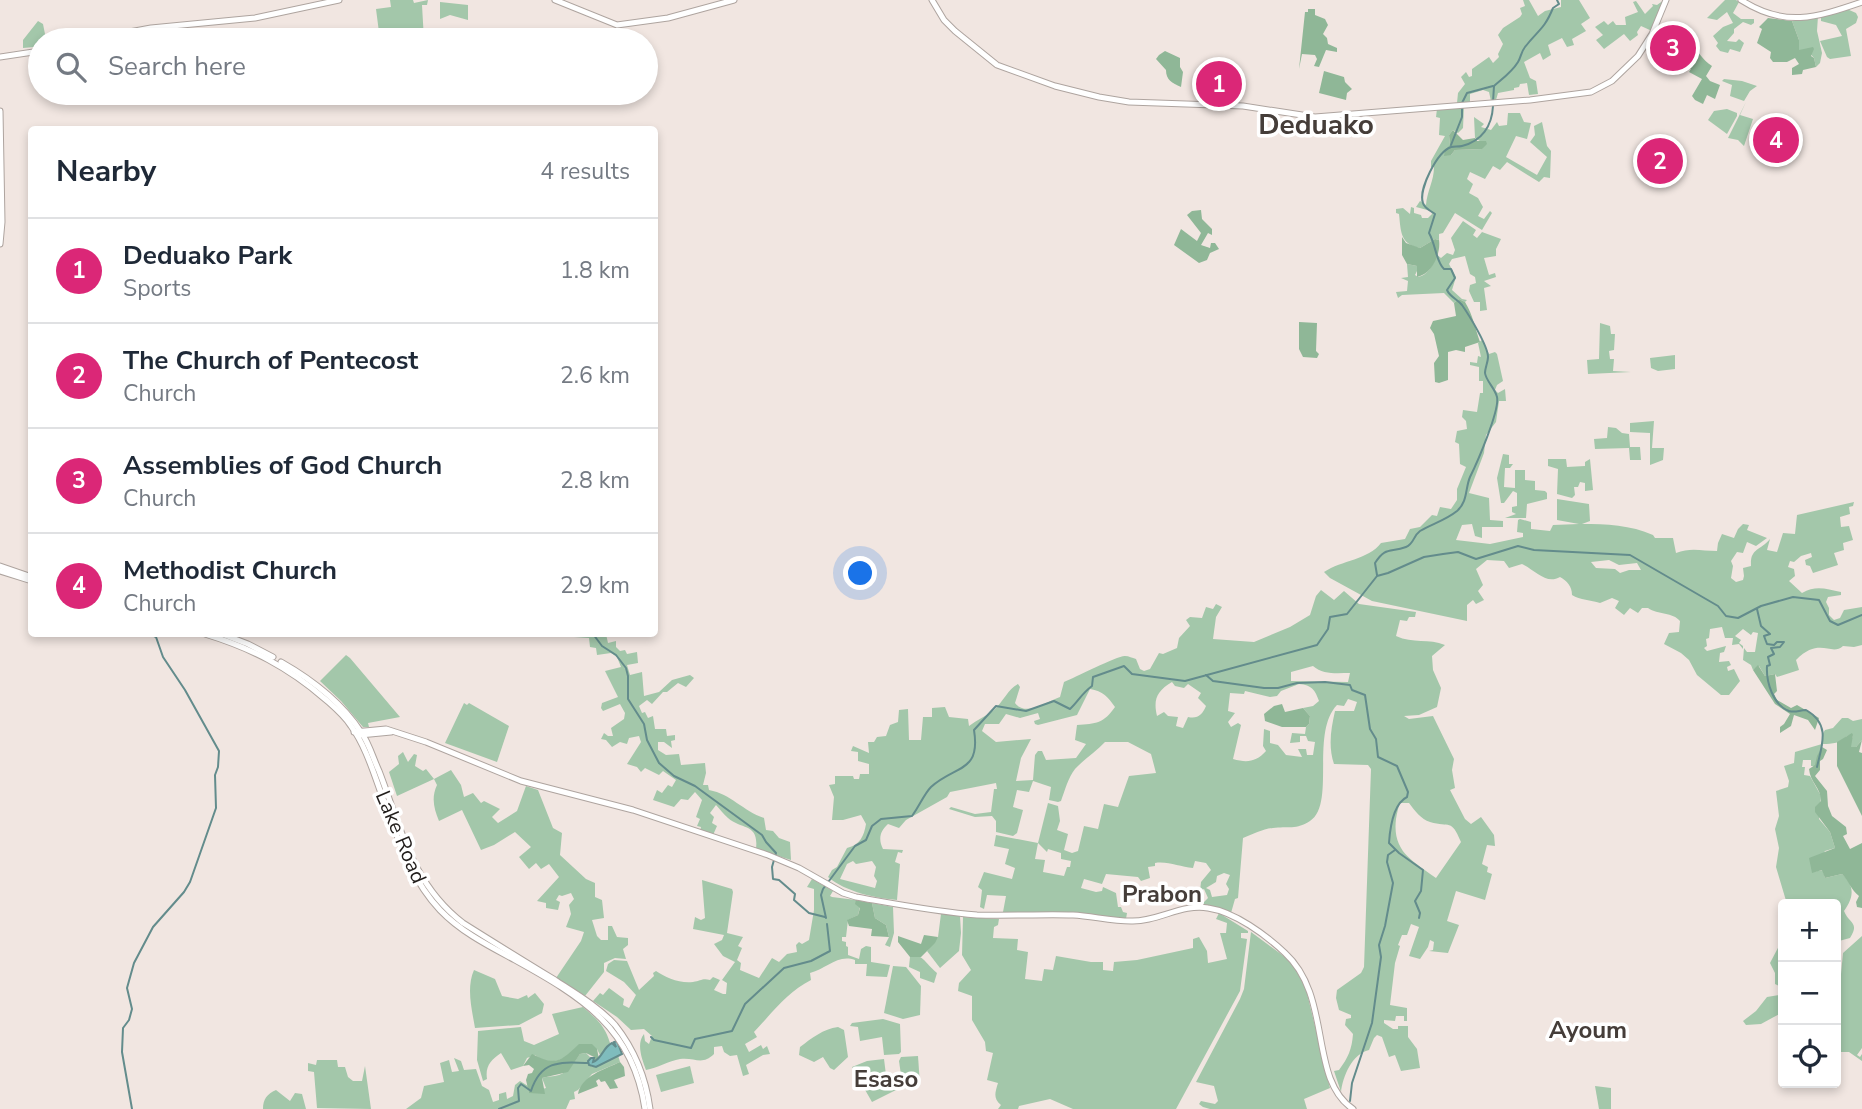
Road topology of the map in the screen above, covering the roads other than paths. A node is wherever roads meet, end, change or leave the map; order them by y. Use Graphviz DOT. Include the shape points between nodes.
graph roads {
  1 [pos="339,0"];
  2 [pos="555,0"];
  3 [pos="734,0"];
  4 [pos="932,0"];
  5 [pos="1666,0"];
  6 [pos="1741,0"];
  7 [pos="1862,2"];
  8 [pos="150,28"];
  9 [pos="28,53"];
  10 [pos="0,57"];
  11 [pos="0,111"];
  12 [pos="0,244"];
  13 [pos="0,569"];
  14 [pos="28,578"];
  15 [pos="214,637"];
  16 [pos="230,637"];
  17 [pos="358,733"];
  18 [pos="647,1109"];
  19 [pos="1353,1109"];
  1 -- 8 [label="street" via="255,18"];
  2 -- 3 [label="street" via="617,25 668,18"];
  4 -- 5 [label="street" via="944,20 997,65 1055,86 1105,98 1244,106 1315,117 1574,96 1605,86 1638,56"];
  6 -- 7 [label="street" via="1767,14 1795,19"];
  9 -- 10 [label="street"];
  11 -- 12 [label="street"];
  13 -- 14 [label="street"];
  15 -- 17 [label="street, Lake Road" via="248,648 295,674"];
  16 -- 17 [label="street, Lake Road" via="298,671 340,706"];
  17 -- 18 [label="street, Lake Road" via="412,860 435,898 463,923 610,1020 642,1075"];
  17 -- 19 [label="street" via="391,732 521,781 633,810 768,855 856,897 975,915 1077,915 1134,921 1199,907 1222,912 1274,944 1298,967 1312,993 1333,1088"];
}
